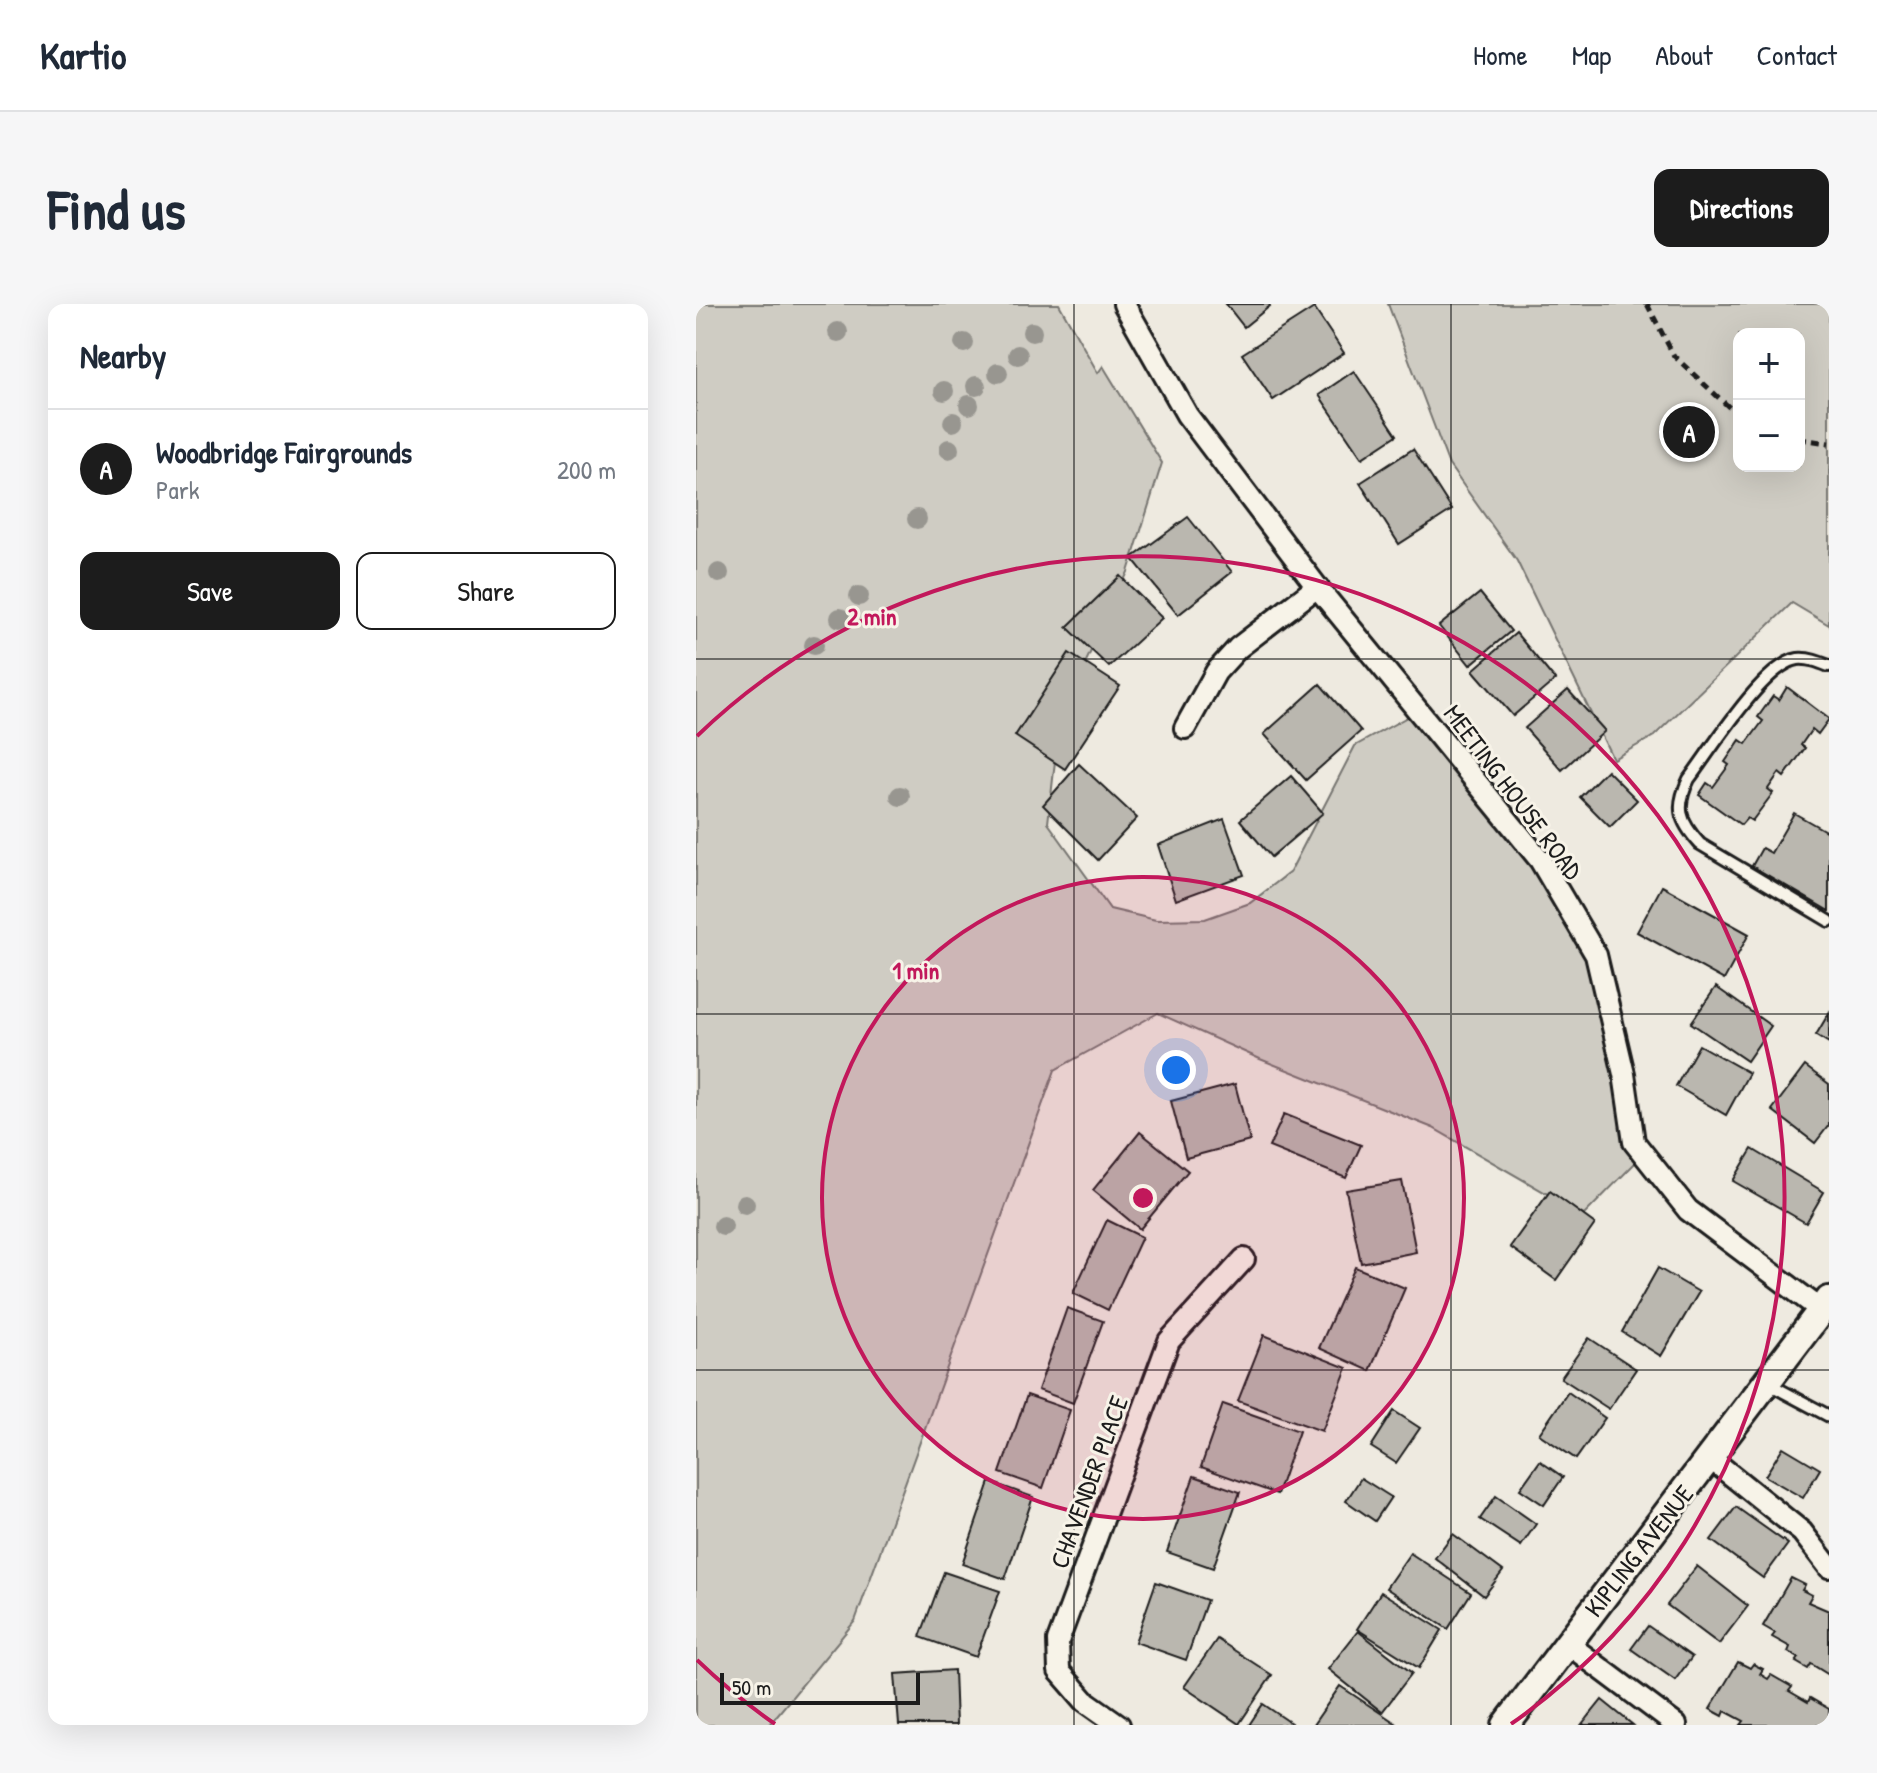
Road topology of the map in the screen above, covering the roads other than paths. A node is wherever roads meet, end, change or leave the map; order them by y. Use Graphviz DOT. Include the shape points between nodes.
graph roads {
  1 [pos="1124,304"];
  2 [pos="1317,587"];
  3 [pos="1829,666"];
  4 [pos="1185,728"];
  5 [pos="1829,921"];
  6 [pos="1244,1259"];
  7 [pos="1825,1305"];
  8 [pos="1766,1382"];
  9 [pos="1829,1416"];
  10 [pos="1710,1458"];
  11 [pos="1829,1567"];
  12 [pos="1568,1644"];
  13 [pos="1119,1725"];
  14 [pos="1506,1725"];
  15 [pos="1676,1725"];
  1 -- 2 [label="street, MEETING HOUSE ROAD" via="1187,415"];
  2 -- 4 [label="street" via="1238,648 1216,672"];
  2 -- 7 [label="street, MEETING HOUSE ROAD" via="1540,860 1596,955 1634,1142 1688,1210"];
  3 -- 5 [label="lane" via="1796,659 1774,670 1689,779 1680,814 1700,844"];
  6 -- 13 [label="street, CHAVENDER PLACE" via="1169,1341 1058,1641 1059,1671 1085,1701"];
  7 -- 8 [label="street, KIPLING AVENUE"];
  8 -- 9 [label="lane"];
  8 -- 10 [label="street, KIPLING AVENUE"];
  10 -- 11 [label="street, KIPLING AVENUE" via="1802,1532"];
  10 -- 12 [label="street, KIPLING AVENUE"];
  12 -- 14 [label="street, KIPLING AVENUE"];
  12 -- 15 [label="street, KIPLING AVENUE"];
}
